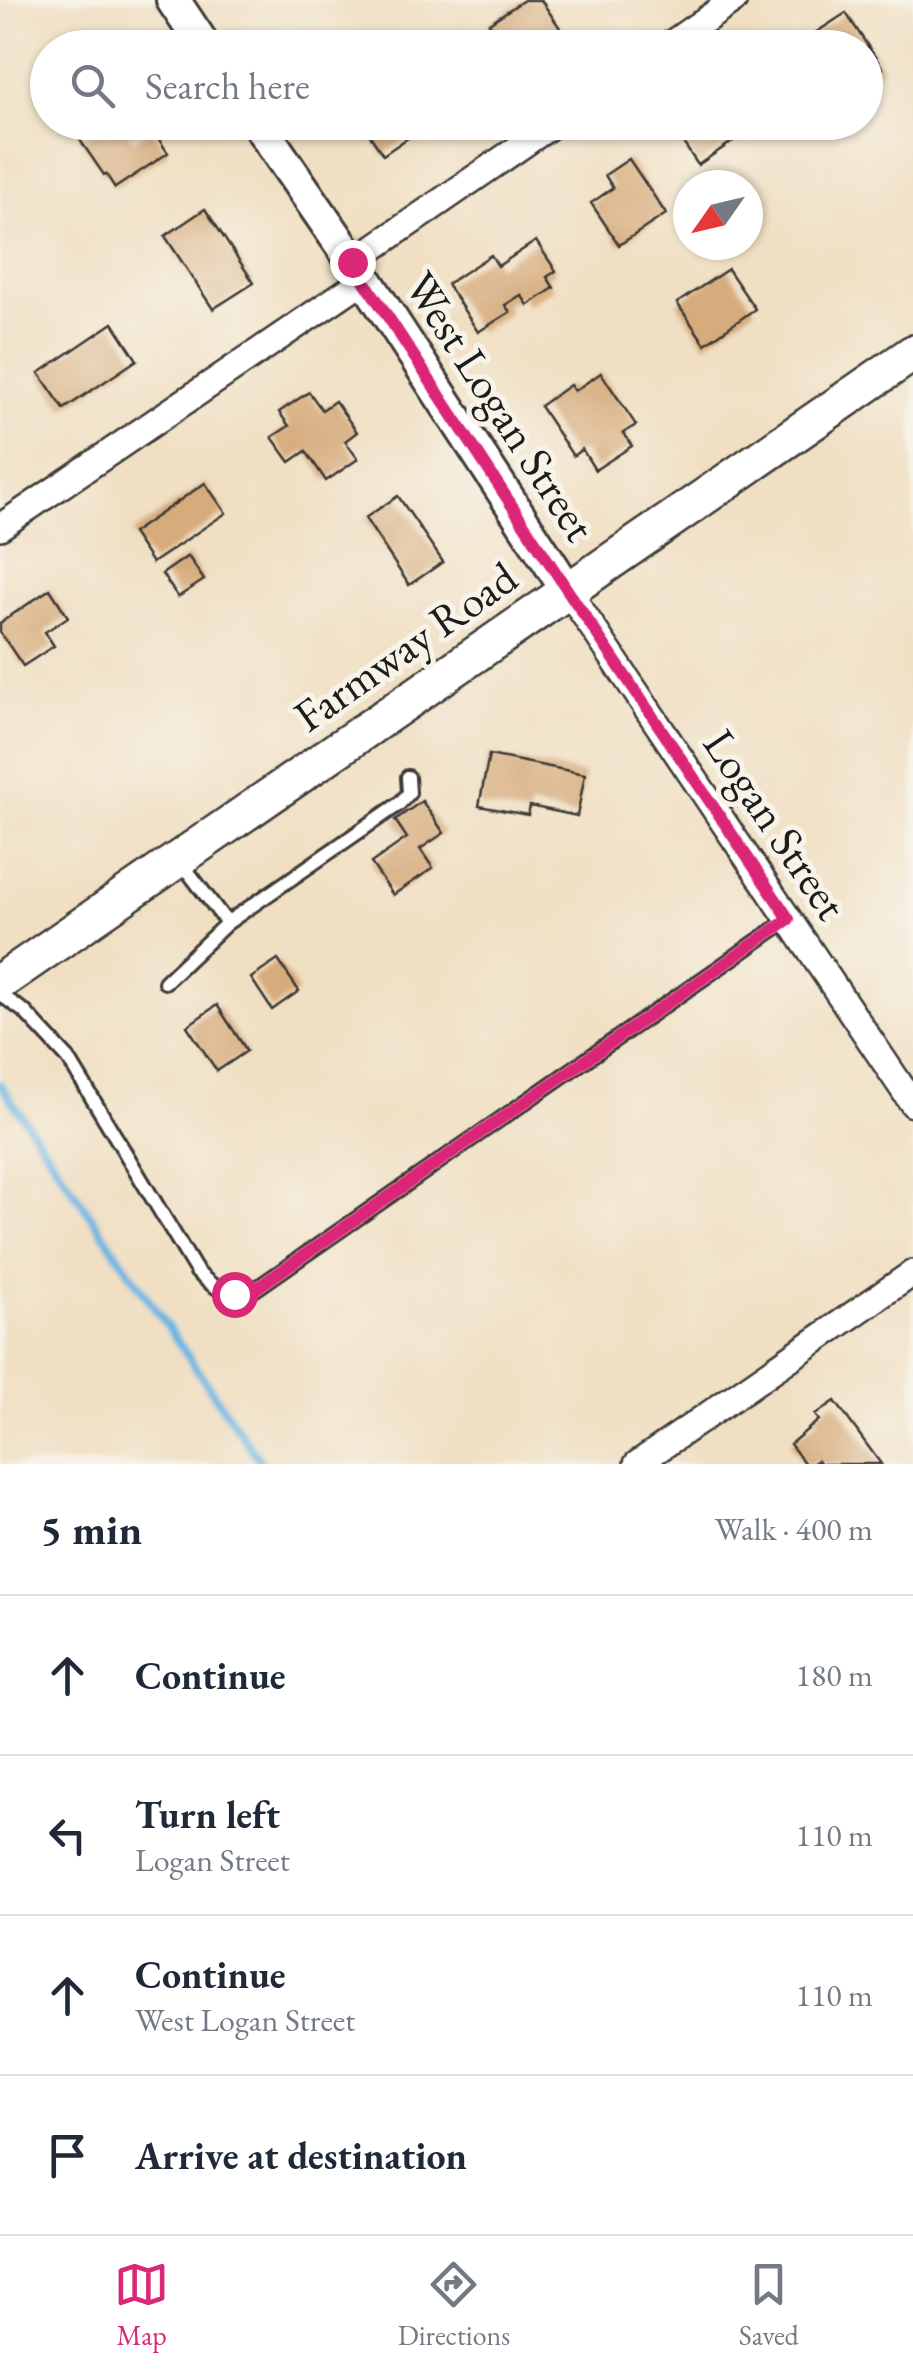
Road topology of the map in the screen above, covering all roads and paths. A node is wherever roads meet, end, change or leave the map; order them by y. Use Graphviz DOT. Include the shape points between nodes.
graph roads {
  1 [pos="173,0"];
  2 [pos="734,0"];
  3 [pos="194,30"];
  4 [pos="691,30"];
  5 [pos="269,140"];
  6 [pos="532,140"];
  7 [pos="359,270"];
  8 [pos="913,354"];
  9 [pos="0,526"];
  10 [pos="568,591"];
  11 [pos="408,777"];
  12 [pos="178,860"];
  13 [pos="789,919"];
  14 [pos="227,923"];
  15 [pos="0,982"];
  16 [pos="165,982"];
  17 [pos="0,994"];
  18 [pos="913,1104"];
  19 [pos="913,1274"];
  20 [pos="638,1464"];
  1 -- 3 [label="street"];
  2 -- 4 [label="street"];
  5 -- 7 [label="street, West Logan Street"];
  6 -- 7 [label="street"];
  7 -- 9 [label="street"];
  7 -- 10 [label="street, West Logan Street"];
  8 -- 10 [label="main road, Farmway Road"];
  10 -- 12 [label="main road, Farmway Road"];
  10 -- 13 [label="street, Logan Street"];
  11 -- 14 [label="lane" via="409,793 399,804"];
  12 -- 14 [label="lane"];
  12 -- 15 [label="main road, Farmway Road"];
  13 -- 17 [label="lane" via="254,1290 234,1294 197,1272 68,1058"];
  13 -- 18 [label="street, Logan Street"];
  14 -- 16 [label="lane"];
  19 -- 20 [label="street"];
}
